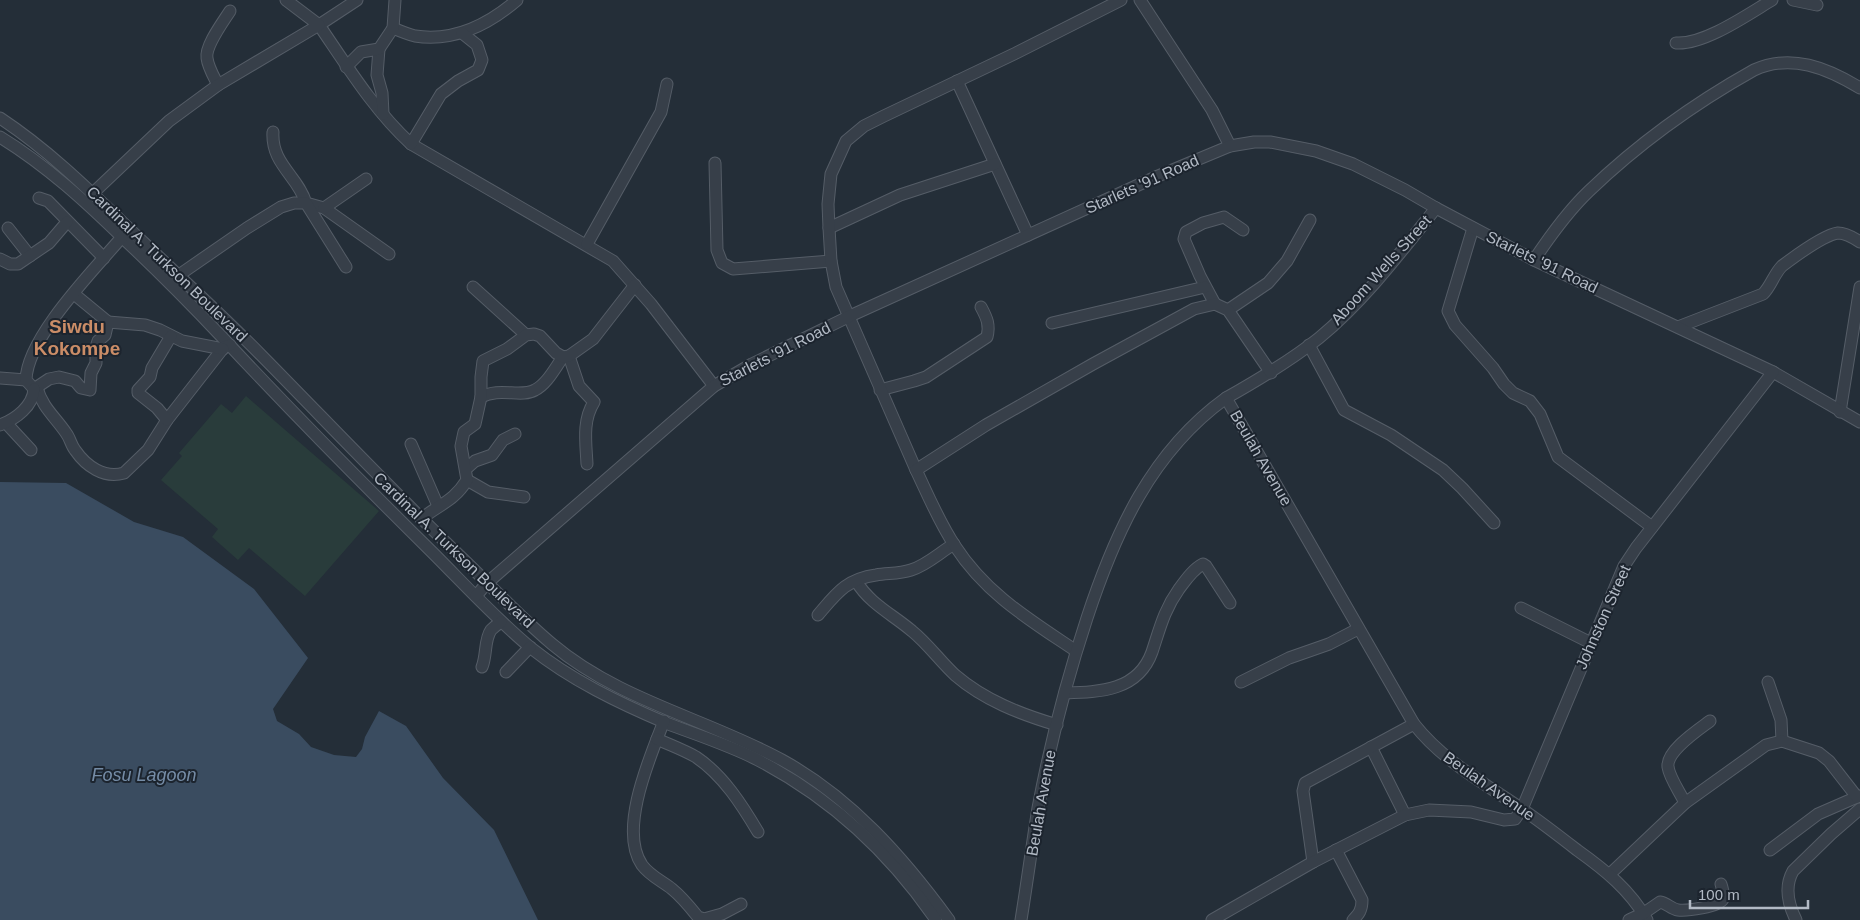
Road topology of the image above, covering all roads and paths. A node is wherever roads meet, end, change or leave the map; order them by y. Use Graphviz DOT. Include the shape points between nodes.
graph roads {
  1 [pos="286,0"];
  2 [pos="357,0"];
  3 [pos="395,0"];
  4 [pos="517,0"];
  5 [pos="1121,0"];
  6 [pos="1140,0"];
  7 [pos="1772,0"];
  8 [pos="1793,0"];
  9 [pos="1817,5"];
  10 [pos="230,11"];
  11 [pos="319,25"];
  12 [pos="393,28"];
  13 [pos="462,32"];
  14 [pos="1676,43"];
  15 [pos="379,48"];
  16 [pos="346,67"];
  17 [pos="957,81"];
  18 [pos="667,84"];
  19 [pos="218,85"];
  20 [pos="1860,88"];
  21 [pos="383,114"];
  22 [pos="0,118"];
  23 [pos="273,132"];
  24 [pos="0,137"];
  25 [pos="411,144"];
  26 [pos="1230,146"];
  27 [pos="715,163"];
  28 [pos="996,164"];
  29 [pos="366,179"];
  30 [pos="93,193"];
  31 [pos="39,198"];
  32 [pos="306,203"];
  33 [pos="324,208"];
  34 [pos="1436,208"];
  35 [pos="1310,220"];
  36 [pos="67,222"];
  37 [pos="8,228"];
  38 [pos="829,228"];
  39 [pos="1473,228"];
  40 [pos="120,229"];
  41 [pos="1243,230"];
  42 [pos="1028,235"];
  43 [pos="1860,242"];
  44 [pos="587,244"];
  45 [pos="389,254"];
  46 [pos="30,256"];
  47 [pos="104,258"];
  48 [pos="0,259"];
  49 [pos="1534,260"];
  50 [pos="831,261"];
  51 [pos="346,267"];
  52 [pos="179,275"];
  53 [pos="634,285"];
  54 [pos="473,287"];
  55 [pos="1206,287"];
  56 [pos="1860,287"];
  57 [pos="74,294"];
  58 [pos="1215,304"];
  59 [pos="981,307"];
  60 [pos="1228,310"];
  61 [pos="850,316"];
  62 [pos="108,322"];
  63 [pos="1052,323"];
  64 [pos="1678,327"];
  65 [pos="526,335"];
  66 [pos="171,336"];
  67 [pos="1309,345"];
  68 [pos="226,347"];
  69 [pos="259,353"];
  70 [pos="566,357"];
  71 [pos="250,365"];
  72 [pos="1271,372"];
  73 [pos="1773,372"];
  74 [pos="0,378"];
  75 [pos="26,380"];
  76 [pos="714,386"];
  77 [pos="36,388"];
  78 [pos="880,390"];
  79 [pos="482,397"];
  80 [pos="1226,398"];
  81 [pos="1840,412"];
  82 [pos="166,420"];
  83 [pos="1860,422"];
  84 [pos="3,424"];
  85 [pos="515,434"];
  86 [pos="411,444"];
  87 [pos="31,450"];
  88 [pos="587,464"];
  89 [pos="916,470"];
  90 [pos="467,475"];
  91 [pos="524,497"];
  92 [pos="405,503"];
  93 [pos="438,506"];
  94 [pos="394,515"];
  95 [pos="421,519"];
  96 [pos="1494,523"];
  97 [pos="1652,527"];
  98 [pos="954,544"];
  99 [pos="507,566"];
  100 [pos="472,568"];
  101 [pos="856,580"];
  102 [pos="488,583"];
  103 [pos="476,596"];
  104 [pos="1230,603"];
  105 [pos="1522,608"];
  106 [pos="818,616"];
  107 [pos="501,622"];
  108 [pos="1358,630"];
  109 [pos="1591,643"];
  110 [pos="530,647"];
  111 [pos="1076,651"];
  112 [pos="482,667"];
  113 [pos="506,672"];
  114 [pos="1241,682"];
  115 [pos="1768,682"];
  116 [pos="1065,693"];
  117 [pos="1710,721"];
  118 [pos="664,722"];
  119 [pos="1414,724"];
  120 [pos="1057,725"];
  121 [pos="657,739"];
  122 [pos="1782,741"];
  123 [pos="1371,747"];
  124 [pos="1858,796"];
  125 [pos="1685,802"];
  126 [pos="1522,809"];
  127 [pos="1860,809"];
  128 [pos="1405,815"];
  129 [pos="758,832"];
  130 [pos="1336,850"];
  131 [pos="1770,850"];
  132 [pos="1313,862"];
  133 [pos="1610,874"];
  134 [pos="1721,884"];
  135 [pos="741,904"];
  136 [pos="1231,915"];
  137 [pos="1645,917"];
  138 [pos="936,920"];
  139 [pos="949,920"];
  140 [pos="1021,920"];
  141 [pos="1212,920"];
  142 [pos="1352,920"];
  143 [pos="1629,920"];
  144 [pos="1796,920"];
  1 -- 11 [label="street"];
  2 -- 11 [label="street"];
  3 -- 12 [label="street"];
  4 -- 13 [label="street" via="496,17"];
  5 -- 17 [label="street"];
  6 -- 26 [label="street" via="1212,110"];
  7 -- 14 [label="street" via="1696,41"];
  8 -- 9 [label="street"];
  10 -- 19 [label="street" via="207,52"];
  11 -- 16 [label="street"];
  11 -- 19 [label="street"];
  12 -- 13 [label="street" via="414,36 443,37"];
  12 -- 15 [label="street"];
  13 -- 25 [label="street" via="478,45 482,60 478,70 441,94"];
  15 -- 16 [label="street" via="361,52"];
  15 -- 21 [label="street" via="377,75"];
  16 -- 21 [label="street"];
  17 -- 28 [label="street"];
  17 -- 38 [label="street" via="864,126 846,140 831,174"];
  18 -- 44 [label="street" via="661,112"];
  19 -- 30 [label="street" via="169,121"];
  20 -- 49 [label="street" via="1807,64 1779,62 1754,70 1663,128 1609,173 1569,213"];
  21 -- 25 [label="street"];
  22 -- 30 [label="street, Cardinal A. Turkson Boulevard" via="40,147"];
  23 -- 32 [label="street" via="272,142 283,168 302,191"];
  24 -- 40 [label="street, Cardinal A. Turkson Boulevard"];
  25 -- 44 [label="street"];
  26 -- 34 [label="street, Starlets '91 Road" via="1270,142 1316,151 1352,164"];
  26 -- 42 [label="street, Starlets '91 Road"];
  27 -- 50 [label="street" via="717,250 722,263 733,269"];
  28 -- 38 [label="street" via="900,195"];
  28 -- 42 [label="street"];
  29 -- 33 [label="street"];
  30 -- 40 [label="street, Cardinal A. Turkson Boulevard"];
  31 -- 36 [label="street" via="48,201"];
  32 -- 33 [label="street"];
  32 -- 51 [label="street"];
  32 -- 52 [label="street" via="281,207"];
  33 -- 45 [label="street"];
  34 -- 39 [label="street, Starlets '91 Road"];
  34 -- 67 [label="street, Aboom Wells Street" via="1383,273 1343,316"];
  35 -- 60 [label="street" via="1287,262 1268,283"];
  36 -- 46 [label="street" via="49,243"];
  36 -- 47 [label="street"];
  37 -- 46 [label="street"];
  38 -- 50 [label="street"];
  39 -- 49 [label="street, Starlets '91 Road"];
  39 -- 97 [label="street" via="1448,311 1455,325 1494,368 1504,384 1530,402 1540,414 1558,457"];
  40 -- 47 [label="street"];
  40 -- 52 [label="street, Cardinal A. Turkson Boulevard"];
  40 -- 68 [label="street, Cardinal A. Turkson Boulevard" via="172,283"];
  41 -- 55 [label="street" via="1224,217 1186,232 1184,239"];
  42 -- 61 [label="street, Starlets '91 Road"];
  43 -- 64 [label="street" via="1838,233 1825,238 1782,266 1763,294"];
  44 -- 53 [label="street" via="613,261"];
  46 -- 48 [label="street" via="18,264"];
  47 -- 57 [label="street"];
  49 -- 64 [label="street, Starlets '91 Road"];
  50 -- 61 [label="street" via="836,286"];
  52 -- 69 [label="street, Cardinal A. Turkson Boulevard"];
  53 -- 70 [label="street" via="593,339"];
  53 -- 76 [label="street"];
  54 -- 65 [label="street"];
  55 -- 58 [label="street"];
  55 -- 63 [label="street"];
  56 -- 81 [label="street"];
  57 -- 62 [label="street"];
  57 -- 75 [label="street" via="42,334 27,367"];
  58 -- 60 [label="street"];
  58 -- 89 [label="street" via="1194,309 1093,364 986,425"];
  59 -- 78 [label="street" via="990,328 987,337 926,377"];
  60 -- 72 [label="street"];
  61 -- 76 [label="street, Starlets '91 Road"];
  61 -- 78 [label="street"];
  62 -- 66 [label="street" via="145,325"];
  62 -- 77 [label="street" via="105,335 96,347 90,390 59,377 49,378"];
  64 -- 73 [label="street, Starlets '91 Road"];
  65 -- 70 [label="street" via="540,336 556,353"];
  65 -- 79 [label="street" via="483,361"];
  66 -- 68 [label="street" via="182,341"];
  66 -- 82 [label="street" via="150,377 138,390"];
  67 -- 72 [label="street, Aboom Wells Street"];
  67 -- 96 [label="street" via="1344,410 1392,435 1443,470"];
  68 -- 71 [label="street, Cardinal A. Turkson Boulevard"];
  68 -- 82 [label="street"];
  69 -- 71 [label="street"];
  69 -- 92 [label="street, Cardinal A. Turkson Boulevard"];
  70 -- 79 [label="street" via="537,390 527,393 494,392"];
  70 -- 88 [label="street" via="579,386 594,402 587,420"];
  71 -- 94 [label="street, Cardinal A. Turkson Boulevard"];
  72 -- 80 [label="street, Aboom Wells Street"];
  73 -- 81 [label="street, Starlets '91 Road"];
  73 -- 97 [label="street, Johnston Street"];
  74 -- 75 [label="street"];
  75 -- 77 [label="street"];
  76 -- 99 [label="street, Starlets '91 Road"];
  77 -- 82 [label="street" via="76,451 103,474 124,473 148,450"];
  77 -- 84 [label="street" via="30,403"];
  78 -- 89 [label="street"];
  79 -- 90 [label="street" via="475,424 465,429 462,437"];
  80 -- 108 [label="street, Beulah Avenue"];
  80 -- 111 [label="street, Beulah Avenue" via="1187,432 1165,457 1135,501 1100,580"];
  81 -- 83 [label="street, Starlets '91 Road"];
  84 -- 87 [label="street"];
  85 -- 90 [label="street" via="503,440 492,455 476,461"];
  86 -- 93 [label="street"];
  89 -- 98 [label="street"];
  90 -- 91 [label="street" via="488,492"];
  90 -- 93 [label="street" via="452,499"];
  92 -- 94 [label="street"];
  92 -- 95 [label="street, Cardinal A. Turkson Boulevard"];
  93 -- 95 [label="street"];
  94 -- 103 [label="street, Cardinal A. Turkson Boulevard"];
  95 -- 100 [label="street, Cardinal A. Turkson Boulevard"];
  97 -- 109 [label="street, Johnston Street" via="1624,566"];
  98 -- 101 [label="street" via="910,570"];
  98 -- 111 [label="street" via="970,566 1012,609"];
  99 -- 100 [label="street" via="488,570"];
  99 -- 102 [label="street, Starlets '91 Road"];
  100 -- 102 [label="street, Cardinal A. Turkson Boulevard"];
  101 -- 106 [label="street" via="838,591"];
  101 -- 120 [label="street" via="868,597 916,634 942,663 971,687 1026,716"];
  102 -- 103 [label="street, Starlets '91 Road"];
  102 -- 139 [label="street, Cardinal A. Turkson Boulevard" via="554,646 608,682 761,750 812,779 866,822"];
  103 -- 107 [label="street, Cardinal A. Turkson Boulevard"];
  104 -- 116 [label="street" via="1206,566 1199,566 1169,603 1151,654 1137,676 1110,689"];
  105 -- 109 [label="street"];
  107 -- 110 [label="street, Cardinal A. Turkson Boulevard"];
  107 -- 112 [label="street" via="491,630"];
  108 -- 114 [label="street"];
  108 -- 119 [label="street, Beulah Avenue"];
  109 -- 126 [label="street, Johnston Street"];
  110 -- 113 [label="street"];
  110 -- 118 [label="street, Cardinal A. Turkson Boulevard" via="608,696"];
  111 -- 116 [label="street, Beulah Avenue"];
  115 -- 122 [label="street" via="1781,720"];
  116 -- 120 [label="street, Beulah Avenue"];
  117 -- 125 [label="street" via="1679,746 1668,764"];
  118 -- 121 [label="street"];
  118 -- 138 [label="street, Cardinal A. Turkson Boulevard" via="756,759 822,800 874,843"];
  119 -- 123 [label="street"];
  119 -- 126 [label="street, Beulah Avenue" via="1434,747 1482,784"];
  120 -- 140 [label="street, Beulah Avenue" via="1038,810"];
  121 -- 129 [label="street" via="687,752 708,767 732,792"];
  121 -- 135 [label="street" via="634,814 635,848 641,864 698,917 704,919 722,914"];
  122 -- 124 [label="street" via="1820,753"];
  122 -- 125 [label="street" via="1766,746"];
  123 -- 128 [label="street"];
  123 -- 132 [label="street" via="1305,783 1303,791"];
  124 -- 131 [label="street" via="1818,814"];
  125 -- 133 [label="street"];
  126 -- 128 [label="street" via="1515,819 1509,820 1471,812 1429,810"];
  126 -- 133 [label="street, Beulah Avenue"];
  127 -- 144 [label="street" via="1793,871 1788,892"];
  128 -- 130 [label="street"];
  130 -- 132 [label="street"];
  130 -- 142 [label="street" via="1362,900 1360,914"];
  132 -- 136 [label="street"];
  133 -- 137 [label="street, Beulah Avenue" via="1628,892"];
  134 -- 137 [label="street" via="1724,898 1714,906 1679,910 1660,902"];
  136 -- 141 [label="street"];
  137 -- 143 [label="street"];
}
